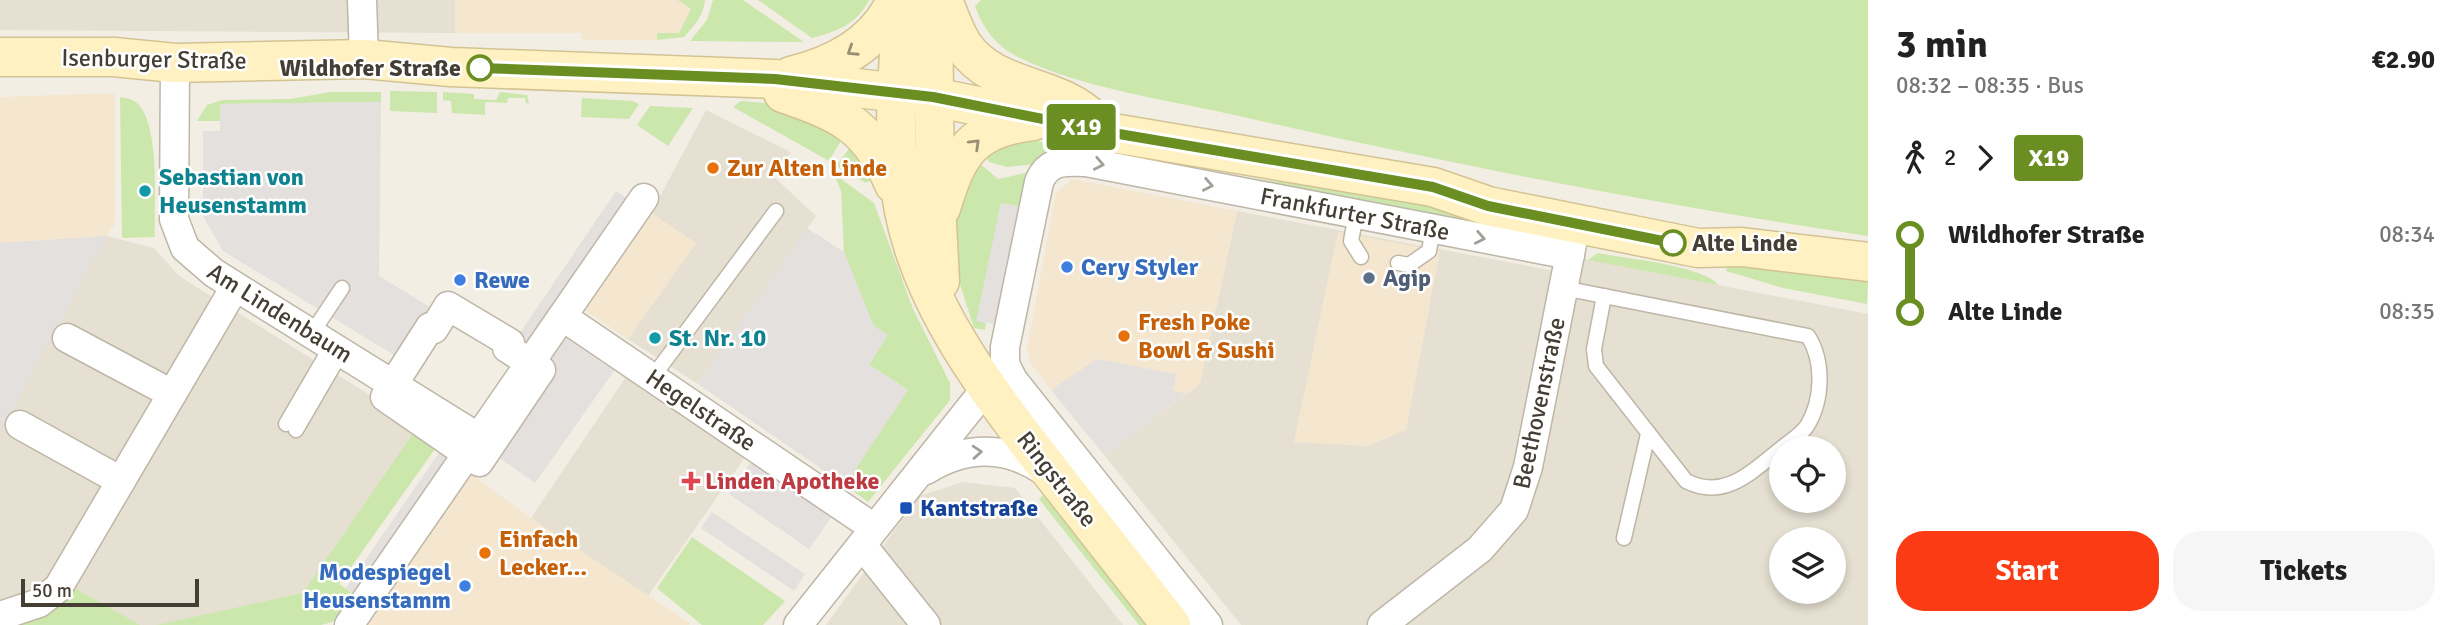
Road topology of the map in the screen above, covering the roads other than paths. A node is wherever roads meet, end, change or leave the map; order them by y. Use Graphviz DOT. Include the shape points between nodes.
graph roads {
  1 [pos="362,0"];
  2 [pos="895,0"];
  3 [pos="903,0"];
  4 [pos="933,0"];
  5 [pos="943,0"];
  6 [pos="364,59"];
  7 [pos="2,62"];
  8 [pos="175,63"];
  9 [pos="706,76"];
  10 [pos="775,79"];
  11 [pos="895,92"];
  12 [pos="933,97"];
  13 [pos="1042,120"];
  14 [pos="1108,133"];
  15 [pos="1141,172"];
  16 [pos="644,198"];
  17 [pos="903,207"];
  18 [pos="776,211"];
  19 [pos="1356,214"];
  20 [pos="936,226"];
  21 [pos="1576,228"];
  22 [pos="1433,229"];
  23 [pos="1361,257"];
  24 [pos="1868,262"];
  25 [pos="1398,263"];
  26 [pos="235,287"];
  27 [pos="342,288"];
  28 [pos="1563,288"];
  29 [pos="1604,296"];
  30 [pos="563,317"];
  31 [pos="950,327"];
  32 [pos="67,338"];
  33 [pos="329,343"];
  34 [pos="531,363"];
  35 [pos="652,377"];
  36 [pos="394,383"];
  37 [pos="987,387"];
  38 [pos="172,394"];
  39 [pos="20,425"];
  40 [pos="291,427"];
  41 [pos="1648,434"];
  42 [pos="1795,436"];
  43 [pos="474,446"];
  44 [pos="1769,458"];
  45 [pos="914,477"];
  46 [pos="1056,479"];
  47 [pos="121,481"];
  48 [pos="868,536"];
  49 [pos="1624,538"];
  50 [pos="0,616"];
  51 [pos="352,621"];
  52 [pos="798,625"];
  53 [pos="926,625"];
  54 [pos="1171,625"];
  55 [pos="1208,625"];
  56 [pos="1382,625"];
  1 -- 6 [label="street"];
  2 -- 10 [label="main road, one-way" via="888,17 850,54"];
  3 -- 11 [label="main road, Ringstraße"];
  4 -- 12 [label="main road, Ringstraße"];
  5 -- 14 [label="main road" via="964,46 989,70 1079,107"];
  6 -- 8 [label="main road, Isenburger Straße"];
  6 -- 9 [label="main road, Isenburger Straße" via="451,67"];
  7 -- 8 [label="main road, Isenburger Straße" via="114,57"];
  8 -- 26 [label="street, Am Lindenbaum" via="173,201 178,235 198,262"];
  9 -- 10 [label="main road, Isenburger Straße"];
  9 -- 17 [label="main road" via="778,91 845,120 877,148"];
  10 -- 11 [label="main road, Isenburger Straße"];
  11 -- 12 [label="main road, Frankfurter Straße"];
  11 -- 17 [label="main road, Ringstraße"];
  12 -- 13 [label="main road, Frankfurter Straße"];
  12 -- 20 [label="main road, Ringstraße"];
  13 -- 14 [label="main road, Frankfurter Straße"];
  20 -- 13 [label="main road, one-way" via="957,165 975,140 1015,123"];
  14 -- 15 [label="street"];
  14 -- 21 [label="main road, Frankfurter Straße" via="1433,187"];
  15 -- 19 [label="street, Frankfurter Straße, one-way"];
  55 -- 15 [label="street, Frankfurter Straße, one-way" via="1013,380 1005,364 1039,182 1046,168 1057,162 1086,162"];
  16 -- 30 [label="street"];
  17 -- 31 [label="main road, Ringstraße" via="917,258"];
  18 -- 35 [label="lane"];
  19 -- 22 [label="street, Frankfurter Straße"];
  19 -- 23 [label="lane" via="1351,241"];
  20 -- 31 [label="main road, Ringstraße"];
  22 -- 21 [label="street, Frankfurter Straße, one-way"];
  21 -- 24 [label="main road, Frankfurter Straße" via="1698,248 1742,247"];
  21 -- 28 [label="street, Beethovenstraße"];
  22 -- 25 [label="lane" via="1429,251 1423,257 1409,265"];
  26 -- 33 [label="street, Am Lindenbaum"];
  26 -- 38 [label="street"];
  27 -- 33 [label="lane"];
  28 -- 29 [label="lane"];
  28 -- 56 [label="street, Beethovenstraße" via="1528,467 1514,510 1480,549"];
  29 -- 41 [label="lane" via="1594,349 1596,366"];
  29 -- 42 [label="lane" via="1808,336 1820,363 1812,415"];
  30 -- 34 [label="street"];
  30 -- 35 [label="street, Hegelstraße"];
  31 -- 37 [label="main road, Ringstraße"];
  32 -- 38 [label="street"];
  33 -- 36 [label="street, Am Lindenbaum"];
  33 -- 40 [label="lane"];
  34 -- 36 [label="street" via="507,348 510,343 448,306"];
  34 -- 43 [label="street"];
  35 -- 48 [label="street, Hegelstraße"];
  36 -- 43 [label="street, Am Lindenbaum"];
  37 -- 45 [label="street"];
  37 -- 46 [label="main road, Ringstraße"];
  38 -- 47 [label="street"];
  39 -- 47 [label="street"];
  41 -- 44 [label="lane" via="1673,468 1700,488 1732,485"];
  41 -- 49 [label="lane"];
  43 -- 51 [label="street"];
  45 -- 46 [label="street, one-way" via="958,454 978,451 1008,452"];
  45 -- 48 [label="street"];
  46 -- 54 [label="main road, Ringstraße"];
  47 -- 50 [label="street" via="58,588 39,603"];
  48 -- 52 [label="street"];
  48 -- 53 [label="street, Hegelstraße"];
}
